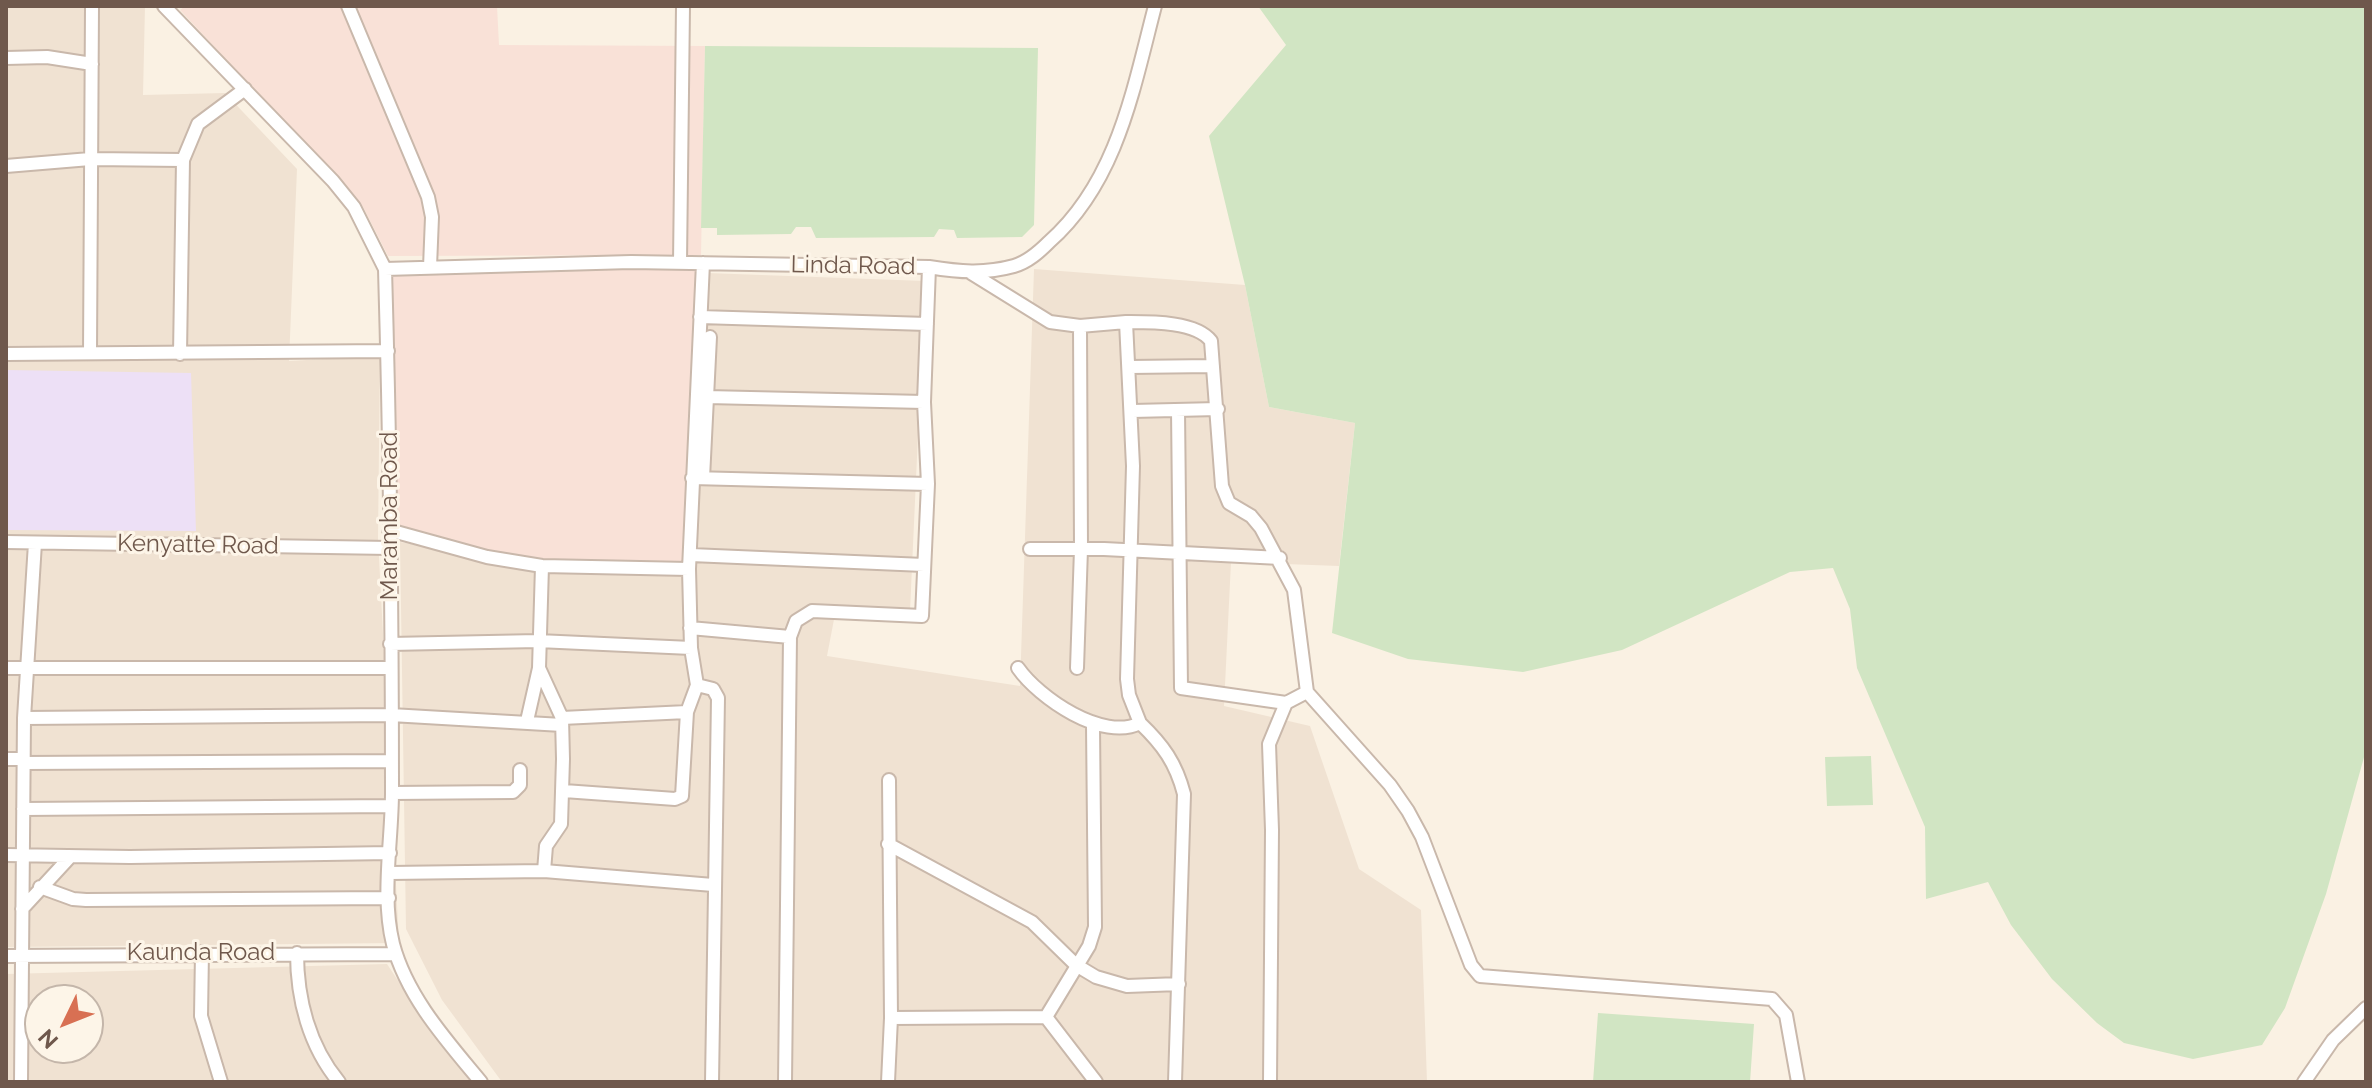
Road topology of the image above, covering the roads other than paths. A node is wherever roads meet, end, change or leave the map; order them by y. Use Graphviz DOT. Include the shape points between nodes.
graph roads {
  1 [pos="92,6"];
  2 [pos="164,6"];
  3 [pos="348,6"];
  4 [pos="683,6"];
  5 [pos="1155,6"];
  6 [pos="6,58"];
  7 [pos="92,64"];
  8 [pos="245,89"];
  9 [pos="90,159"];
  10 [pos="183,160"];
  11 [pos="6,166"];
  12 [pos="680,263"];
  13 [pos="703,263"];
  14 [pos="430,267"];
  15 [pos="929,267"];
  16 [pos="385,269"];
  17 [pos="971,273"];
  18 [pos="700,317"];
  19 [pos="1126,322"];
  20 [pos="927,324"];
  21 [pos="1080,326"];
  22 [pos="710,337"];
  23 [pos="388,351"];
  24 [pos="90,352"];
  25 [pos="6,354"];
  26 [pos="180,354"];
  27 [pos="1213,366"];
  28 [pos="1129,367"];
  29 [pos="707,397"];
  30 [pos="924,402"];
  31 [pos="1218,409"];
  32 [pos="1178,410"];
  33 [pos="1132,411"];
  34 [pos="698,478"];
  35 [pos="928,484"];
  36 [pos="389,530"];
  37 [pos="6,542"];
  38 [pos="35,543"];
  39 [pos="390,548"];
  40 [pos="1030,549"];
  41 [pos="1081,549"];
  42 [pos="1128,551"];
  43 [pos="1178,552"];
  44 [pos="691,555"];
  45 [pos="1280,558"];
  46 [pos="924,565"];
  47 [pos="542,566"];
  48 [pos="689,569"];
  49 [pos="690,628"];
  50 [pos="790,637"];
  51 [pos="538,641"];
  52 [pos="390,644"];
  53 [pos="691,648"];
  54 [pos="6,668"];
  55 [pos="27,668"];
  56 [pos="390,668"];
  57 [pos="539,668"];
  58 [pos="1018,668"];
  59 [pos="1077,668"];
  60 [pos="697,685"];
  61 [pos="1307,692"];
  62 [pos="1286,703"];
  63 [pos="687,712"];
  64 [pos="391,715"];
  65 [pos="24,718"];
  66 [pos="527,721"];
  67 [pos="562,721"];
  68 [pos="1140,723"];
  69 [pos="1093,726"];
  70 [pos="6,759"];
  71 [pos="24,761"];
  72 [pos="390,761"];
  73 [pos="520,770"];
  74 [pos="889,780"];
  75 [pos="564,791"];
  76 [pos="392,800"];
  77 [pos="23,809"];
  78 [pos="888,844"];
  79 [pos="390,853"];
  80 [pos="6,855"];
  81 [pos="23,855"];
  82 [pos="69,858"];
  83 [pos="544,871"];
  84 [pos="390,873"];
  85 [pos="713,885"];
  86 [pos="40,887"];
  87 [pos="389,898"];
  88 [pos="22,909"];
  89 [pos="202,952"];
  90 [pos="297,953"];
  91 [pos="396,954"];
  92 [pos="6,956"];
  93 [pos="24,956"];
  94 [pos="1076,965"];
  95 [pos="1179,984"];
  96 [pos="2366,1008"];
  97 [pos="1046,1017"];
  98 [pos="891,1018"];
  99 [pos="21,1082"];
  100 [pos="221,1082"];
  101 [pos="339,1082"];
  102 [pos="481,1082"];
  103 [pos="712,1082"];
  104 [pos="785,1082"];
  105 [pos="888,1082"];
  106 [pos="1096,1082"];
  107 [pos="1175,1082"];
  108 [pos="1270,1082"];
  109 [pos="1798,1082"];
  110 [pos="2304,1082"];
  1 -- 7 [label="street"];
  2 -- 8 [label="street, Maramba Road"];
  3 -- 14 [label="street" via="428,197"];
  4 -- 12 [label="street"];
  5 -- 17 [label="street, Linda Road" via="1111,155 1085,204 1022,263"];
  6 -- 7 [label="street"];
  7 -- 9 [label="street"];
  8 -- 10 [label="street" via="198,124"];
  8 -- 16 [label="street, Maramba Road" via="354,207"];
  9 -- 10 [label="street"];
  9 -- 11 [label="street"];
  9 -- 24 [label="street"];
  10 -- 26 [label="street"];
  12 -- 13 [label="street, Linda Road"];
  12 -- 14 [label="street, Linda Road"];
  13 -- 15 [label="street, Linda Road"];
  13 -- 18 [label="street"];
  14 -- 16 [label="street, Linda Road"];
  15 -- 17 [label="street, Linda Road"];
  15 -- 20 [label="street"];
  16 -- 23 [label="street, Maramba Road"];
  17 -- 21 [label="street" via="1038,317"];
  18 -- 20 [label="street"];
  18 -- 34 [label="street"];
  19 -- 21 [label="street"];
  19 -- 27 [label="street" via="1201,332 1211,341"];
  19 -- 28 [label="street"];
  20 -- 30 [label="street"];
  21 -- 41 [label="street"];
  22 -- 29 [label="street"];
  23 -- 26 [label="street"];
  23 -- 36 [label="street, Maramba Road"];
  24 -- 25 [label="street"];
  24 -- 26 [label="street"];
  27 -- 28 [label="street"];
  27 -- 31 [label="street"];
  28 -- 33 [label="street"];
  29 -- 30 [label="street"];
  29 -- 34 [label="street"];
  30 -- 35 [label="street"];
  31 -- 32 [label="street"];
  31 -- 45 [label="street" via="1222,486 1229,503 1251,516"];
  32 -- 33 [label="street"];
  32 -- 43 [label="street"];
  33 -- 42 [label="street"];
  34 -- 35 [label="street"];
  34 -- 44 [label="street"];
  35 -- 46 [label="street"];
  36 -- 39 [label="street, Maramba Road"];
  36 -- 47 [label="street"];
  37 -- 38 [label="street, Kenyatte Road"];
  38 -- 39 [label="street, Kenyatte Road"];
  38 -- 55 [label="street"];
  39 -- 52 [label="street, Maramba Road"];
  40 -- 41 [label="street"];
  41 -- 42 [label="street"];
  41 -- 59 [label="street"];
  42 -- 43 [label="street"];
  42 -- 68 [label="street" via="1127,679"];
  43 -- 45 [label="street"];
  43 -- 62 [label="street" via="1181,688"];
  44 -- 46 [label="street"];
  44 -- 48 [label="street"];
  45 -- 61 [label="street" via="1300,616"];
  46 -- 50 [label="street" via="922,616 812,611 796,621"];
  47 -- 48 [label="street"];
  47 -- 51 [label="street"];
  48 -- 49 [label="street"];
  49 -- 50 [label="street"];
  49 -- 53 [label="street"];
  50 -- 104 [label="street"];
  51 -- 52 [label="street"];
  51 -- 53 [label="street"];
  51 -- 57 [label="street"];
  52 -- 56 [label="street, Maramba Road"];
  53 -- 60 [label="street"];
  54 -- 55 [label="street"];
  55 -- 56 [label="street"];
  55 -- 65 [label="street"];
  56 -- 64 [label="street, Maramba Road"];
  57 -- 66 [label="street"];
  57 -- 67 [label="street"];
  58 -- 69 [label="street" via="1028,682"];
  60 -- 63 [label="street"];
  60 -- 85 [label="street" via="713,689 718,698"];
  61 -- 62 [label="street"];
  61 -- 109 [label="street" via="1408,811 1480,976 1772,999 1786,1015"];
  62 -- 108 [label="street" via="1269,744"];
  63 -- 67 [label="street"];
  63 -- 75 [label="street" via="682,796"];
  64 -- 65 [label="street"];
  64 -- 66 [label="street"];
  64 -- 72 [label="street, Maramba Road"];
  65 -- 71 [label="street"];
  66 -- 67 [label="street"];
  67 -- 75 [label="street"];
  68 -- 69 [label="street"];
  68 -- 95 [label="street" via="1164,747 1184,794"];
  69 -- 94 [label="street" via="1095,927"];
  70 -- 71 [label="street"];
  71 -- 72 [label="street"];
  71 -- 77 [label="street"];
  72 -- 76 [label="street, Maramba Road"];
  73 -- 76 [label="street" via="520,785 513,792"];
  74 -- 78 [label="street"];
  75 -- 83 [label="street" via="561,824 546,846"];
  76 -- 77 [label="street"];
  76 -- 79 [label="street, Maramba Road"];
  77 -- 81 [label="street"];
  78 -- 94 [label="street" via="1032,922"];
  78 -- 98 [label="street"];
  79 -- 82 [label="street"];
  79 -- 84 [label="street, Maramba Road"];
  80 -- 81 [label="street"];
  81 -- 82 [label="street"];
  81 -- 88 [label="street"];
  82 -- 86 [label="street"];
  83 -- 84 [label="street"];
  83 -- 85 [label="street"];
  84 -- 87 [label="street, Maramba Road"];
  85 -- 103 [label="street"];
  86 -- 87 [label="street" via="86,900"];
  86 -- 88 [label="street"];
  87 -- 91 [label="street, Maramba Road"];
  88 -- 93 [label="street"];
  89 -- 90 [label="street, Kaunda Road"];
  89 -- 93 [label="street, Kaunda Road"];
  89 -- 100 [label="street" via="201,1016"];
  90 -- 91 [label="street, Kaunda Road"];
  90 -- 101 [label="street" via="307,1023"];
  91 -- 102 [label="street, Maramba Road" via="434,1024"];
  92 -- 93 [label="street, Kaunda Road"];
  93 -- 99 [label="street"];
  94 -- 95 [label="street" via="1127,986"];
  94 -- 97 [label="street"];
  95 -- 107 [label="street"];
  96 -- 110 [label="street" via="2333,1040"];
  97 -- 98 [label="street"];
  97 -- 106 [label="street"];
  98 -- 105 [label="street"];
}
